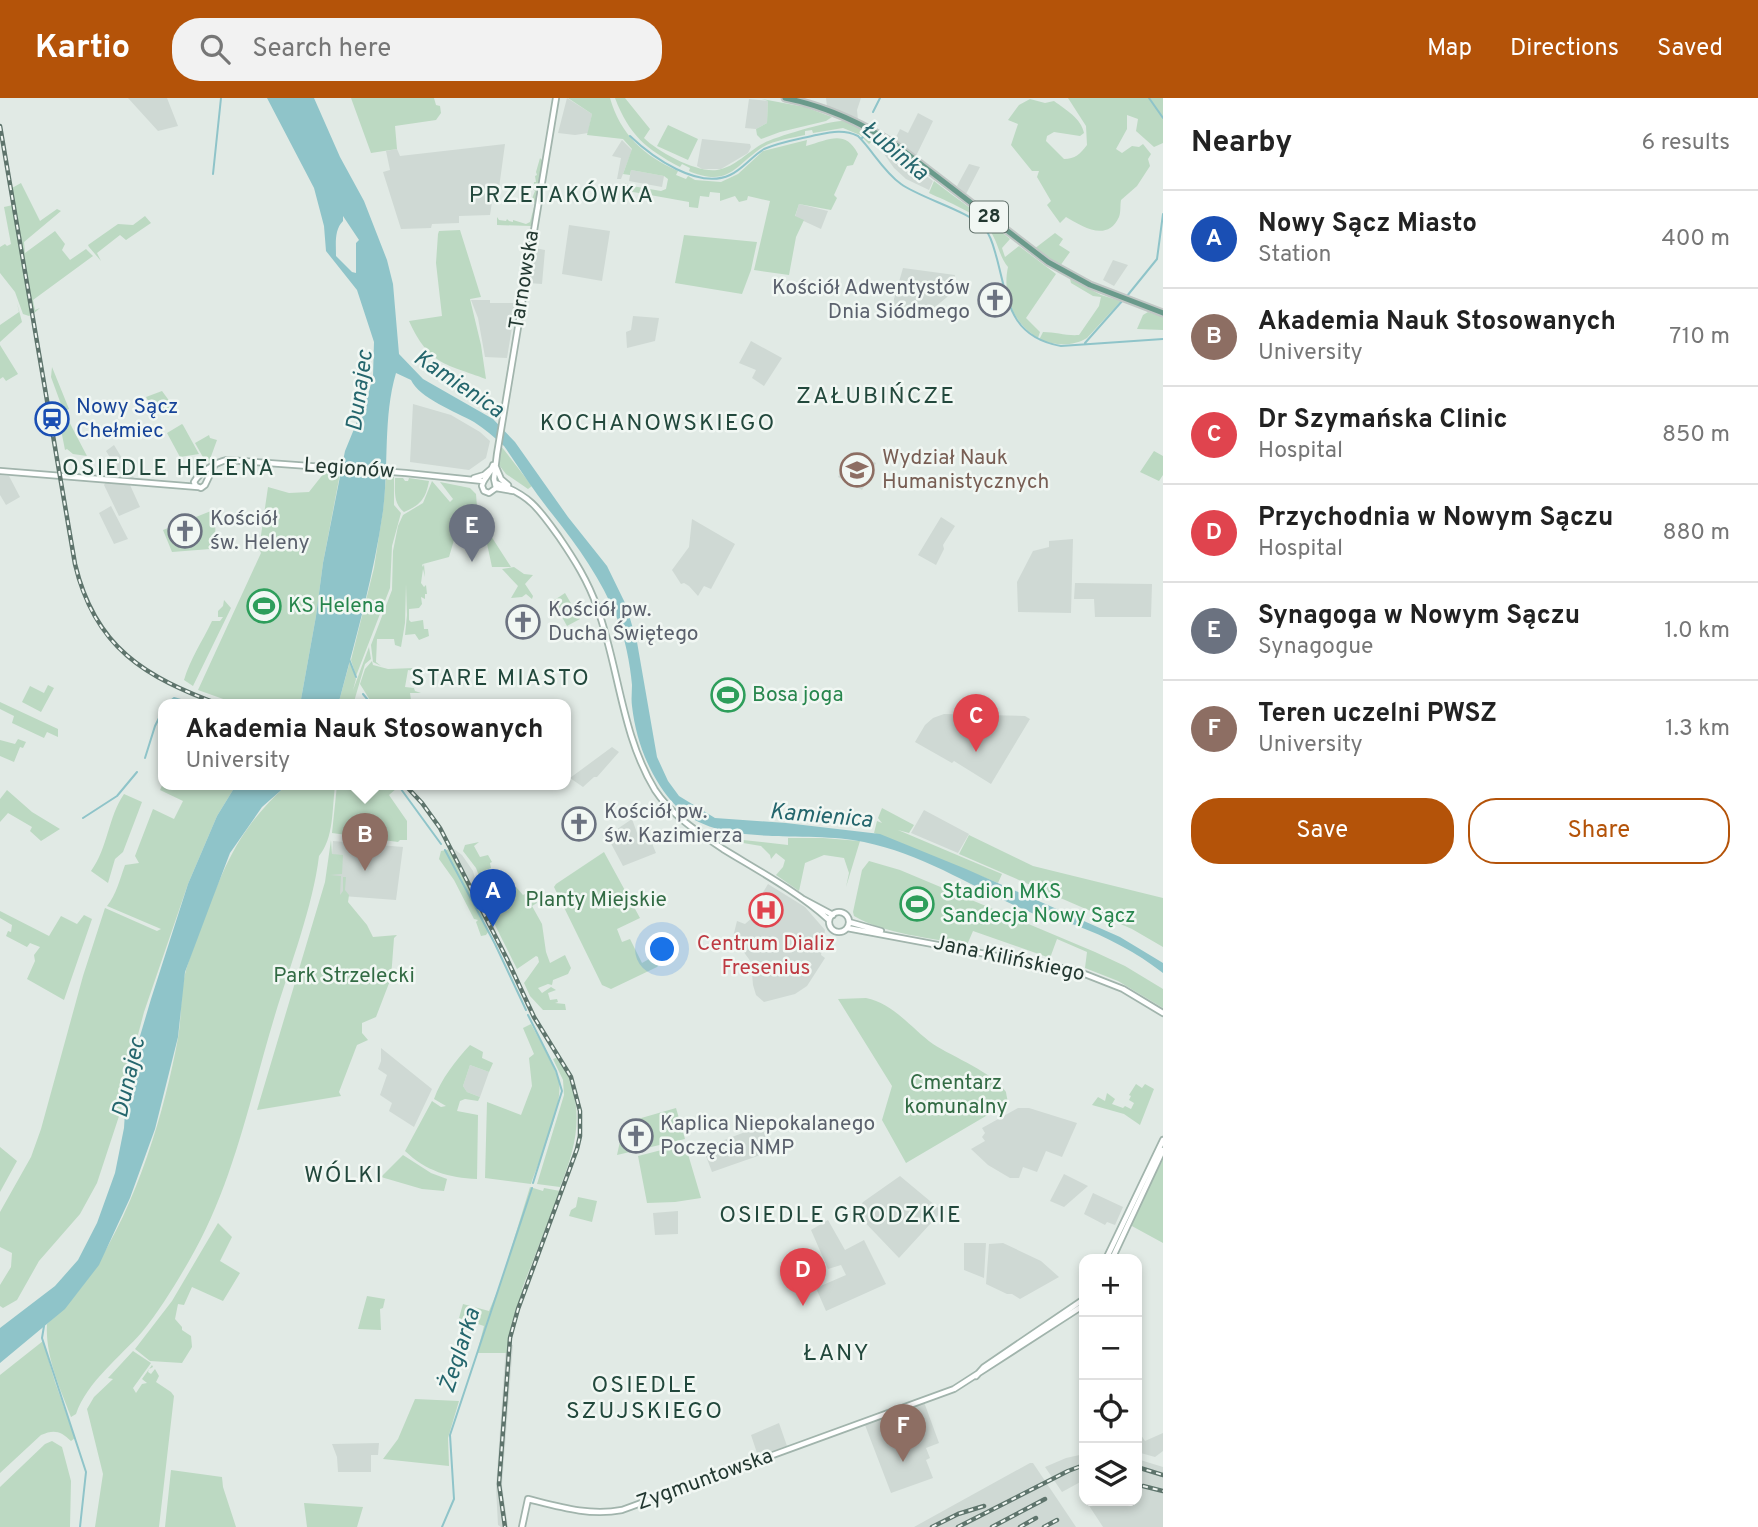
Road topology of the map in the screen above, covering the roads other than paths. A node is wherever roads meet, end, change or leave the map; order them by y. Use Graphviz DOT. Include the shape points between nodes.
graph roads {
  1 [pos="555,98"];
  2 [pos="785,98"];
  3 [pos="1163,313"];
  4 [pos="214,466"];
  5 [pos="495,466"];
  6 [pos="0,471"];
  7 [pos="201,476"];
  8 [pos="460,479"];
  9 [pos="195,480"];
  10 [pos="206,480"];
  11 [pos="470,480"];
  12 [pos="490,482"];
  13 [pos="185,486"];
  14 [pos="198,487"];
  15 [pos="510,487"];
  16 [pos="527,496"];
  17 [pos="831,918"];
  18 [pos="848,925"];
  19 [pos="1163,1013"];
  20 [pos="1163,1140"];
  21 [pos="1163,1150"];
  22 [pos="1108,1254"];
  23 [pos="1114,1254"];
  24 [pos="1079,1301"];
  25 [pos="1079,1308"];
  26 [pos="976,1377"];
  27 [pos="522,1527"];
  1 -- 5 [label="main road, Tarnowska"];
  2 -- 3 [label="main road, 28" via="876,132 1048,262 1090,285"];
  4 -- 7 [label="main road"];
  4 -- 8 [label="main road, Legionów" via="227,460"];
  4 -- 10 [label="main road"];
  5 -- 11 [label="main road"];
  5 -- 12 [label="main road"];
  5 -- 15 [label="main road"];
  6 -- 13 [label="main road"];
  7 -- 9 [label="main road"];
  7 -- 10 [label="main road"];
  8 -- 11 [label="main road, Legionów"];
  8 -- 12 [label="main road, Legionów"];
  9 -- 13 [label="main road"];
  9 -- 14 [label="main road"];
  10 -- 14 [label="main road"];
  11 -- 12 [label="main road, Legionów"];
  12 -- 15 [label="main road"];
  12 -- 16 [label="main road"];
  13 -- 14 [label="main road"];
  15 -- 16 [label="main road"];
  16 -- 17 [label="main road" via="590,590 631,732 647,775 663,801 690,827"];
  17 -- 18 [label="main road" via="842,913"];
  17 -- 18 [label="main road" via="836,932"];
  18 -- 19 [label="main road, Jana Kilińskiego" via="1077,971 1118,986"];
  20 -- 22 [label="main road"];
  21 -- 23 [label="main road"];
  24 -- 26 [label="main road"];
  25 -- 26 [label="main road"];
  26 -- 27 [label="main road, Zygmuntowska" via="622,1510 577,1512 528,1499"];
}
